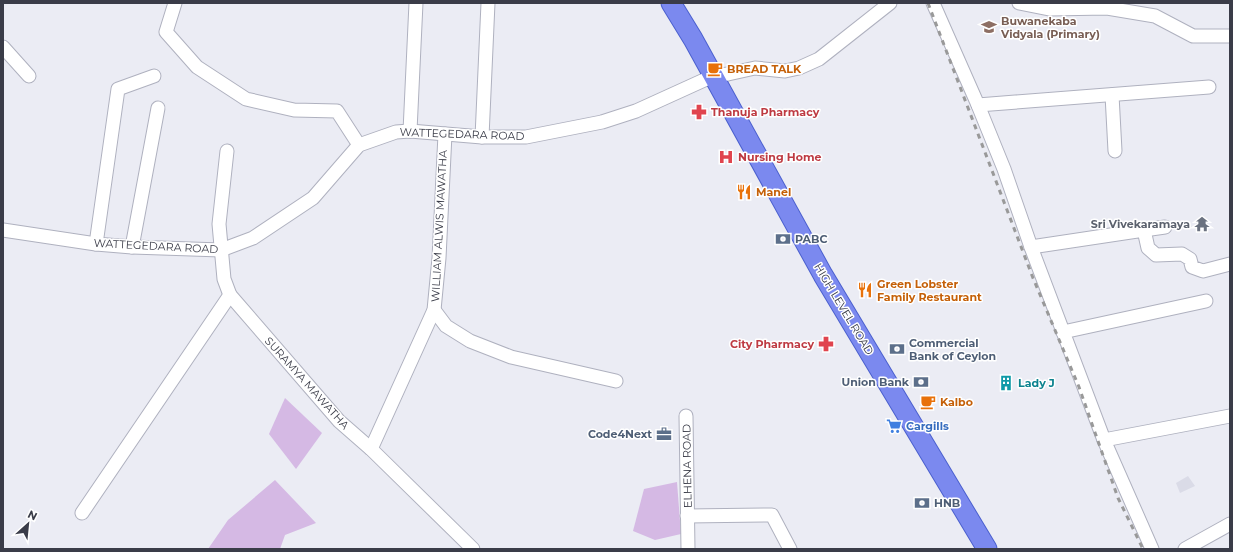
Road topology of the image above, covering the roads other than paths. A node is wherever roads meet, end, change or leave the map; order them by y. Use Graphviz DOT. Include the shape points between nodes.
graph roads {
  1 [pos="175,3"];
  2 [pos="416,3"];
  3 [pos="488,3"];
  4 [pos="671,3"];
  5 [pos="890,3"];
  6 [pos="933,3"];
  7 [pos="1019,3"];
  8 [pos="1230,36"];
  9 [pos="3,47"];
  10 [pos="29,76"];
  11 [pos="154,76"];
  12 [pos="713,76"];
  13 [pos="1208,87"];
  14 [pos="1112,95"];
  15 [pos="978,105"];
  16 [pos="158,108"];
  17 [pos="410,131"];
  18 [pos="445,134"];
  19 [pos="482,137"];
  20 [pos="358,145"];
  21 [pos="227,151"];
  22 [pos="1115,151"];
  23 [pos="1164,227"];
  24 [pos="3,230"];
  25 [pos="1144,230"];
  26 [pos="96,244"];
  27 [pos="132,247"];
  28 [pos="1031,247"];
  29 [pos="221,250"];
  30 [pos="1230,264"];
  31 [pos="230,295"];
  32 [pos="1206,301"];
  33 [pos="434,310"];
  34 [pos="1063,332"];
  35 [pos="616,381"];
  36 [pos="686,416"];
  37 [pos="1230,416"];
  38 [pos="1104,440"];
  39 [pos="371,449"];
  40 [pos="82,513"];
  41 [pos="687,516"];
  42 [pos="1230,524"];
  43 [pos="982,547"];
  44 [pos="473,549"];
  45 [pos="688,549"];
  46 [pos="790,549"];
  47 [pos="1152,549"];
  48 [pos="1185,549"];
  1 -- 20 [label="street" via="166,32 197,68 246,99 294,110 337,111"];
  2 -- 17 [label="street"];
  3 -- 19 [label="street"];
  4 -- 12 [label="highway, HIGH LEVEL ROAD"];
  5 -- 12 [label="street, WATTEGEDARA ROAD" via="819,59 799,68 785,71 755,68"];
  6 -- 15 [label="street"];
  7 -- 8 [label="street" via="1049,8 1106,8 1155,16 1193,36"];
  9 -- 10 [label="street"];
  11 -- 26 [label="street" via="118,88"];
  12 -- 19 [label="street, WATTEGEDARA ROAD" via="636,111 602,122 526,137"];
  12 -- 43 [label="highway, HIGH LEVEL ROAD" via="823,275"];
  13 -- 14 [label="street"];
  14 -- 15 [label="street"];
  14 -- 22 [label="street"];
  15 -- 28 [label="street"];
  16 -- 27 [label="street"];
  17 -- 18 [label="street, WATTEGEDARA ROAD"];
  17 -- 20 [label="street, WATTEGEDARA ROAD" via="396,132"];
  18 -- 19 [label="street, WATTEGEDARA ROAD"];
  18 -- 33 [label="street, WILLIAM ALWIS MAWATHA"];
  20 -- 29 [label="street, WATTEGEDARA ROAD" via="313,198 253,238"];
  21 -- 29 [label="street, SURAMYA MAWATHA" via="219,224"];
  23 -- 25 [label="street"];
  24 -- 26 [label="street, WATTEGEDARA ROAD"];
  25 -- 28 [label="street"];
  25 -- 30 [label="street" via="1148,248 1156,255 1182,254 1190,258 1192,267 1203,271"];
  26 -- 27 [label="street, WATTEGEDARA ROAD"];
  27 -- 29 [label="street, WATTEGEDARA ROAD"];
  28 -- 34 [label="street"];
  29 -- 31 [label="street, SURAMYA MAWATHA" via="224,279"];
  31 -- 39 [label="street, SURAMYA MAWATHA" via="339,421"];
  31 -- 40 [label="street"];
  32 -- 34 [label="street"];
  33 -- 35 [label="street" via="446,326 470,341 511,357"];
  33 -- 39 [label="street, WILLIAM ALWIS MAWATHA"];
  34 -- 38 [label="street"];
  36 -- 41 [label="street, ELHENA ROAD"];
  37 -- 38 [label="street"];
  38 -- 47 [label="street"];
  39 -- 44 [label="street, SURAMYA MAWATHA"];
  41 -- 45 [label="street, ELHENA ROAD"];
  41 -- 46 [label="street, ELHENA ROAD" via="772,515"];
  42 -- 48 [label="street"];
}
